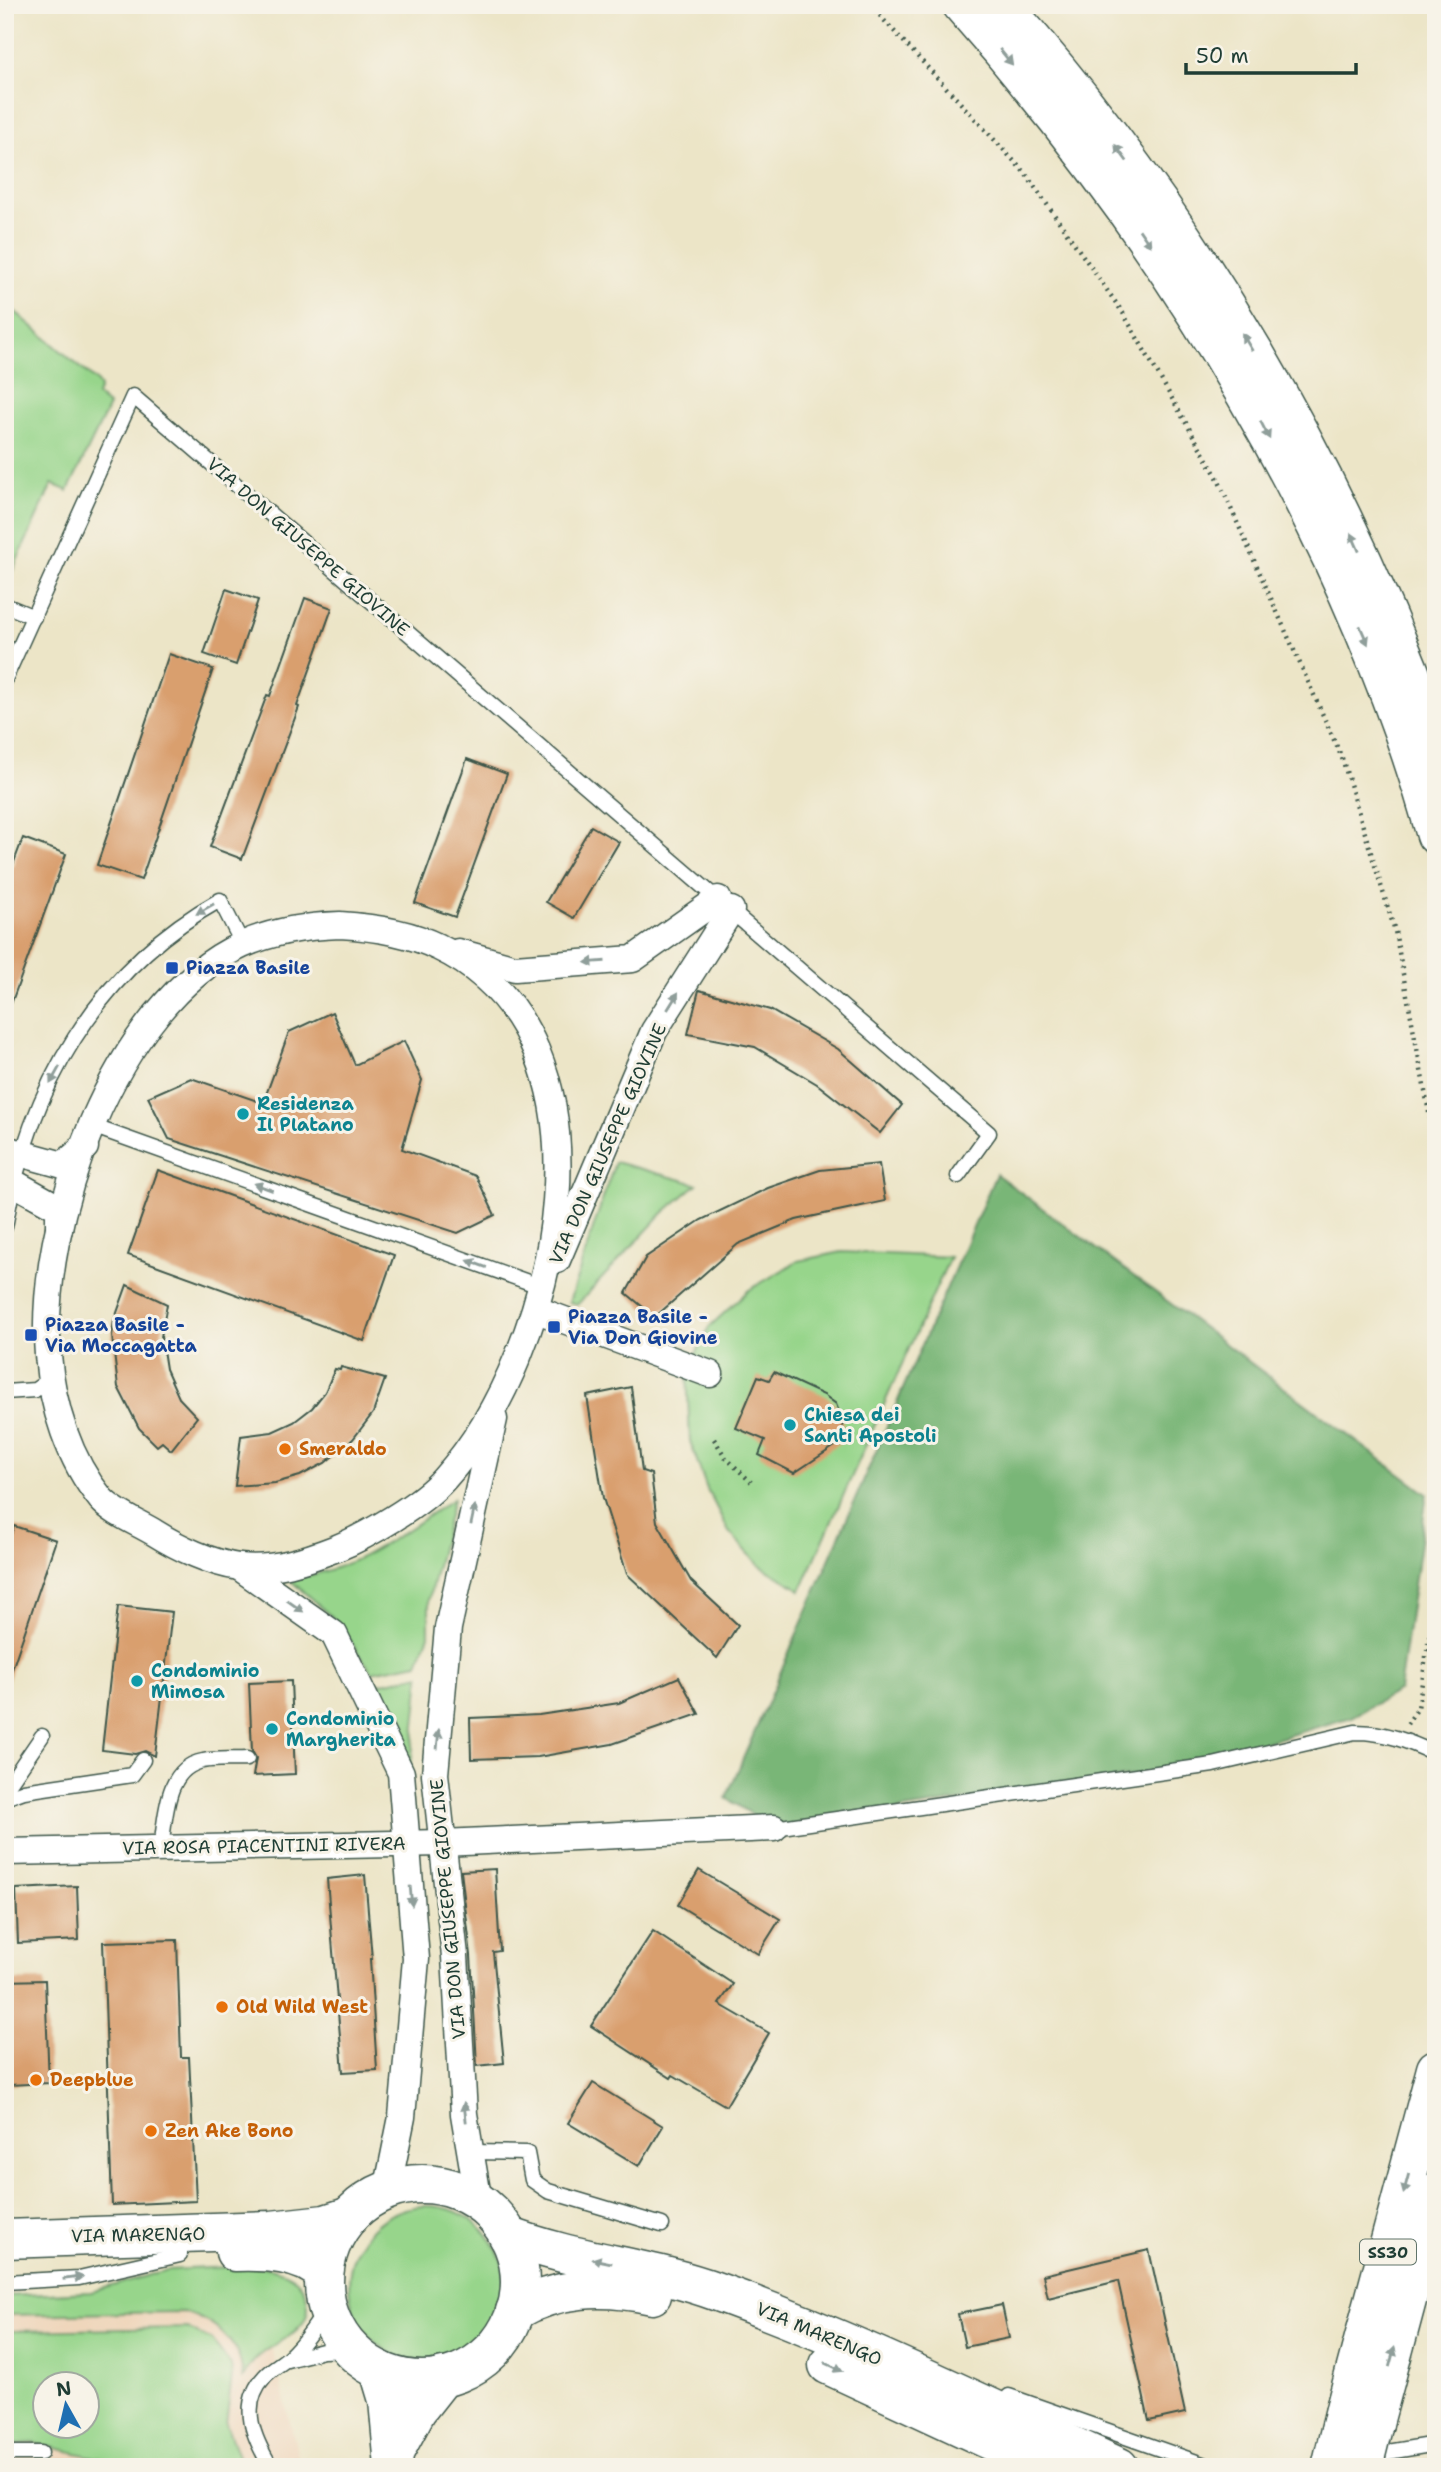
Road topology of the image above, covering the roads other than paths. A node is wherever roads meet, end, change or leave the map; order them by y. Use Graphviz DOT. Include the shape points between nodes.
graph roads {
  1 [pos="962,5"];
  2 [pos="1002,5"];
  3 [pos="5,605"];
  4 [pos="34,617"];
  5 [pos="5,679"];
  6 [pos="1436,741"];
  7 [pos="1436,835"];
  8 [pos="724,904"];
  9 [pos="243,945"];
  10 [pos="438,946"];
  11 [pos="88,1136"];
  12 [pos="13,1152"];
  13 [pos="958,1176"];
  14 [pos="9,1180"];
  15 [pos="5,1227"];
  16 [pos="59,1233"];
  17 [pos="539,1298"];
  18 [pos="710,1374"];
  19 [pos="52,1378"];
  20 [pos="5,1392"];
  21 [pos="496,1409"];
  22 [pos="239,1567"];
  23 [pos="42,1736"];
  24 [pos="1436,1754"];
  25 [pos="247,1759"];
  26 [pos="143,1760"];
  27 [pos="5,1790"];
  28 [pos="5,1798"];
  29 [pos="774,1828"];
  30 [pos="406,1842"];
  31 [pos="443,1843"];
  32 [pos="161,1848"];
  33 [pos="5,1852"];
  34 [pos="1436,2069"];
  35 [pos="472,2152"];
  36 [pos="387,2191"];
  37 [pos="1436,2192"];
  38 [pos="479,2203"];
  39 [pos="350,2216"];
  40 [pos="662,2225"];
  41 [pos="508,2236"];
  42 [pos="5,2239"];
  43 [pos="180,2255"];
  44 [pos="5,2263"];
  45 [pos="5,2282"];
  46 [pos="326,2291"];
  47 [pos="515,2311"];
  48 [pos="825,2334"];
  49 [pos="365,2360"];
  50 [pos="283,2362"];
  51 [pos="934,2365"];
  52 [pos="443,2377"];
  53 [pos="992,2389"];
  54 [pos="1360,2416"];
  55 [pos="1436,2444"];
  56 [pos="5,2453"];
  57 [pos="41,2453"];
  58 [pos="395,2459"];
  59 [pos="271,2467"];
  60 [pos="1048,2467"];
  61 [pos="1119,2467"];
  62 [pos="1211,2467"];
  63 [pos="1321,2467"];
  64 [pos="1331,2467"];
  65 [pos="1363,2467"];
  1 -- 7 [label="main road, one-way" via="1087,155 1178,285 1260,421 1377,665"];
  6 -- 2 [label="main road, one-way" via="1348,527 1285,405 1202,267 1110,138"];
  3 -- 4 [label="lane"];
  4 -- 5 [label="lane, VIA DON GIUSEPPE GIOVINE"];
  4 -- 8 [label="lane, VIA DON GIUSEPPE GIOVINE" via="133,397"];
  8 -- 10 [label="street, one-way" via="633,959 515,968"];
  8 -- 13 [label="lane, VIA DON GIUSEPPE GIOVINE" via="989,1133"];
  17 -- 8 [label="street, VIA DON GIUSEPPE GIOVINE, one-way" via="654,1031"];
  9 -- 10 [label="street" via="291,930 340,925 389,931"];
  9 -- 11 [label="street" via="199,973 155,1019 125,1059"];
  9 -- 12 [label="lane, one-way" via="220,900 180,923 133,962 78,1032"];
  10 -- 17 [label="street" via="477,973 508,1003 542,1064 555,1125 556,1177"];
  11 -- 12 [label="street" via="63,1165"];
  11 -- 16 [label="street" via="74,1170"];
  17 -- 11 [label="lane, one-way"];
  12 -- 14 [label="lane"];
  14 -- 15 [label="lane"];
  14 -- 16 [label="street" via="58,1208"];
  16 -- 19 [label="street" via="51,1266 48,1355"];
  17 -- 18 [label="street"];
  17 -- 21 [label="street"];
  19 -- 20 [label="lane" via="35,1390"];
  19 -- 22 [label="street" via="63,1434 103,1502 178,1548"];
  21 -- 22 [label="street" via="442,1482 364,1537 294,1564"];
  31 -- 21 [label="street, VIA DON GIUSEPPE GIOVINE, one-way" via="435,1774 448,1628"];
  22 -- 30 [label="street, VIA DON GIUSEPPE GIOVINE, one-way" via="334,1634 401,1773"];
  23 -- 27 [label="lane"];
  24 -- 29 [label="lane" via="1399,1737 1355,1732 1213,1765"];
  25 -- 32 [label="lane" via="202,1761 186,1768 173,1783"];
  26 -- 28 [label="lane" via="132,1776 24,1791"];
  29 -- 31 [label="street, VIA ROSA PIACENTINI RIVERA"];
  30 -- 31 [label="street, VIA ROSA PIACENTINI RIVERA"];
  30 -- 32 [label="street, VIA ROSA PIACENTINI RIVERA"];
  30 -- 36 [label="street, VIA DON GIUSEPPE GIOVINE, one-way" via="416,1959 402,2118"];
  35 -- 31 [label="street, VIA DON GIUSEPPE GIOVINE, one-way" via="464,2114"];
  32 -- 33 [label="street, VIA ROSA PIACENTINI RIVERA"];
  34 -- 54 [label="main road, SS30, one-way"];
  35 -- 38 [label="street, VIA DON GIUSEPPE GIOVINE"];
  35 -- 40 [label="lane" via="527,2153 532,2179 548,2191"];
  36 -- 38 [label="main road" via="428,2185 451,2189"];
  36 -- 39 [label="main road"];
  54 -- 37 [label="main road, SS30, one-way"];
  38 -- 41 [label="main road"];
  39 -- 42 [label="main road, VIA MARENGO" via="325,2224 271,2230"];
  39 -- 46 [label="main road" via="333,2242"];
  41 -- 47 [label="main road" via="519,2270"];
  48 -- 41 [label="main road, VIA MARENGO, one-way" via="699,2285"];
  43 -- 44 [label="main road"];
  45 -- 43 [label="lane, one-way" via="79,2278"];
  43 -- 46 [label="main road" via="280,2254 315,2266"];
  46 -- 49 [label="main road" via="337,2332"];
  46 -- 50 [label="lane" via="312,2330"];
  47 -- 52 [label="main road" via="487,2355"];
  47 -- 60 [label="main road, VIA MARENGO, one-way" via="550,2295 591,2288 626,2290 683,2304 770,2338"];
  48 -- 51 [label="lane"];
  48 -- 61 [label="main road, VIA MARENGO"];
  49 -- 50 [label="lane" via="323,2351"];
  49 -- 52 [label="main road" via="409,2379"];
  49 -- 58 [label="main road" via="386,2390"];
  50 -- 59 [label="lane" via="260,2382 251,2410 251,2431"];
  52 -- 58 [label="main road" via="417,2410"];
  53 -- 62 [label="lane"];
  54 -- 64 [label="main road, SS30, bridge"];
  54 -- 65 [label="main road, SS30, bridge"];
  55 -- 63 [label="lane"];
  56 -- 57 [label="lane"];
}
